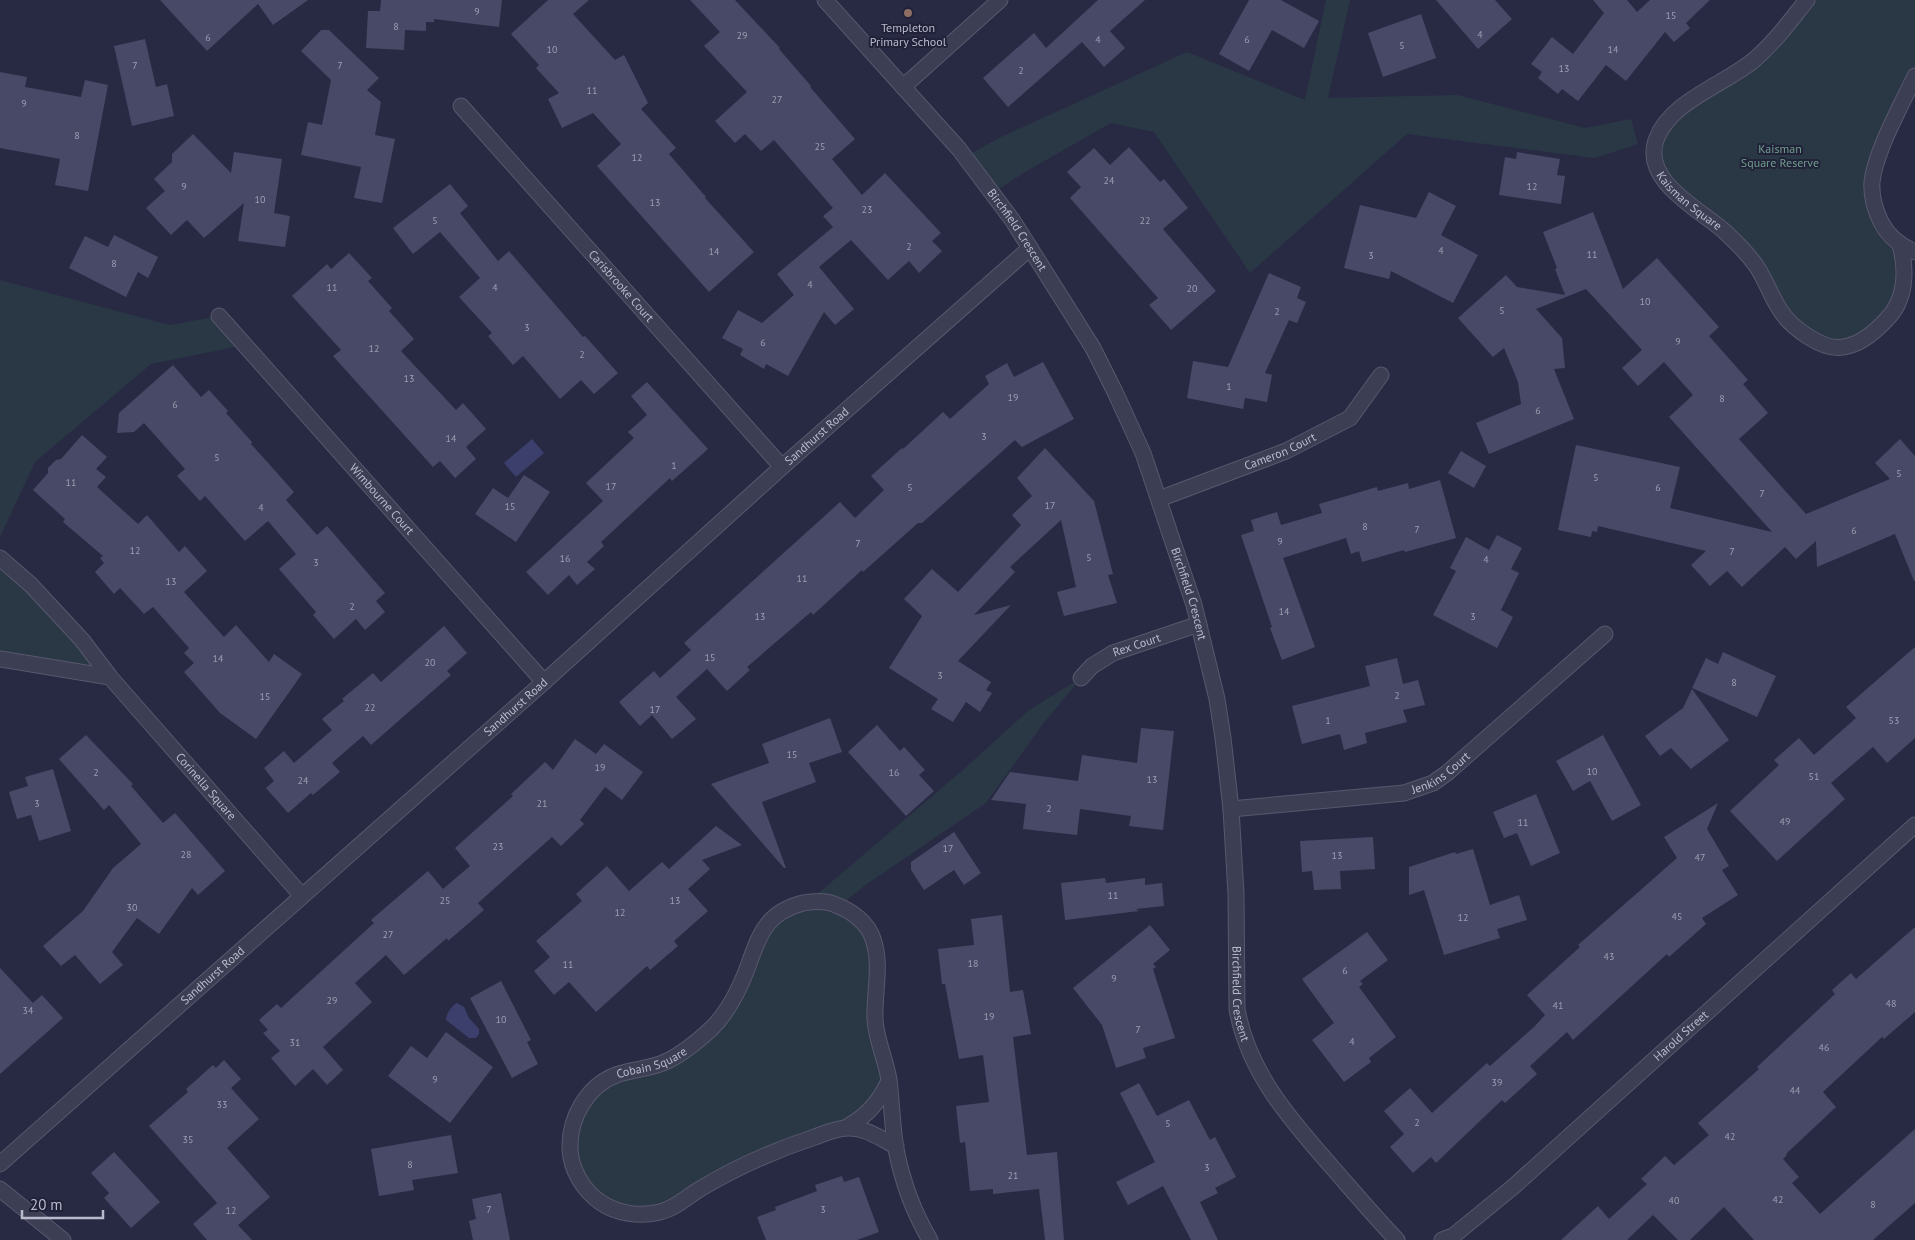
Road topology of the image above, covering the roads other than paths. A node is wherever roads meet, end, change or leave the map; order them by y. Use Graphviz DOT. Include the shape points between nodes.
graph roads {
  1 [pos="825,0"];
  2 [pos="1000,0"];
  3 [pos="1807,0"];
  4 [pos="1915,76"];
  5 [pos="903,87"];
  6 [pos="461,106"];
  7 [pos="1900,245"];
  8 [pos="1030,248"];
  9 [pos="1915,252"];
  10 [pos="1915,292"];
  11 [pos="1894,311"];
  12 [pos="219,316"];
  13 [pos="1381,375"];
  14 [pos="782,466"];
  15 [pos="1159,500"];
  16 [pos="0,558"];
  17 [pos="1199,624"];
  18 [pos="1605,634"];
  19 [pos="0,659"];
  20 [pos="110,677"];
  21 [pos="1081,678"];
  22 [pos="544,682"];
  23 [pos="1231,809"];
  24 [pos="1915,825"];
  25 [pos="302,896"];
  26 [pos="889,1081"];
  27 [pos="847,1128"];
  28 [pos="896,1146"];
  29 [pos="0,1164"];
  30 [pos="0,1189"];
  31 [pos="62,1240"];
  32 [pos="930,1240"];
  33 [pos="1397,1240"];
  34 [pos="1442,1240"];
  1 -- 5 [label="street, Birchfield Crescent"];
  2 -- 5 [label="street"];
  3 -- 11 [label="street, Kaisman Square" via="1780,35 1754,60 1673,115 1657,138 1654,159 1679,196 1723,230 1748,256 1781,312 1805,335 1841,348 1865,338"];
  4 -- 7 [label="street" via="1879,156 1872,183 1872,199 1877,214"];
  5 -- 8 [label="street, Birchfield Crescent" via="959,149"];
  6 -- 14 [label="street, Carisbrooke Court"];
  7 -- 9 [label="street"];
  7 -- 11 [label="street, Kaisman Square" via="1904,279"];
  8 -- 14 [label="street, Sandhurst Road"];
  8 -- 15 [label="street, Birchfield Crescent" via="1076,319 1115,392 1143,454"];
  10 -- 11 [label="street, Kaisman Square"];
  12 -- 22 [label="street, Wimbourne Court"];
  13 -- 15 [label="street, Cameron Court" via="1350,418 1286,451"];
  14 -- 22 [label="street, Sandhurst Road"];
  15 -- 17 [label="street, Birchfield Crescent"];
  16 -- 20 [label="street, Corinella Square" via="50,606"];
  17 -- 21 [label="street, Rex Court" via="1113,654 1092,666"];
  17 -- 23 [label="street, Birchfield Crescent" via="1220,719"];
  18 -- 23 [label="street, Jenkins Court" via="1433,783 1404,794"];
  19 -- 20 [label="street"];
  20 -- 25 [label="street, Corinella Square"];
  22 -- 25 [label="street, Sandhurst Road"];
  23 -- 33 [label="street, Birchfield Crescent" via="1237,1009 1246,1046 1273,1096"];
  24 -- 34 [label="street, Harold Street" via="1512,1187 1453,1236"];
  25 -- 29 [label="street, Sandhurst Road"];
  26 -- 27 [label="street, Cobain Square" via="880,1099"];
  26 -- 27 [label="street, Cobain Square" via="875,1022 877,961 872,935 858,917 839,906 829,902 808,902 787,908 766,926 734,998 702,1037 666,1061 616,1075 594,1088 575,1119 570,1153 577,1175 592,1195 613,1209 647,1214 672,1207 744,1163 792,1144"];
  26 -- 28 [label="street, Cobain Square"];
  27 -- 28 [label="street, Cobain Square" via="872,1134"];
  28 -- 32 [label="street, Cobain Square" via="908,1192"];
  30 -- 31 [label="street"];
}
